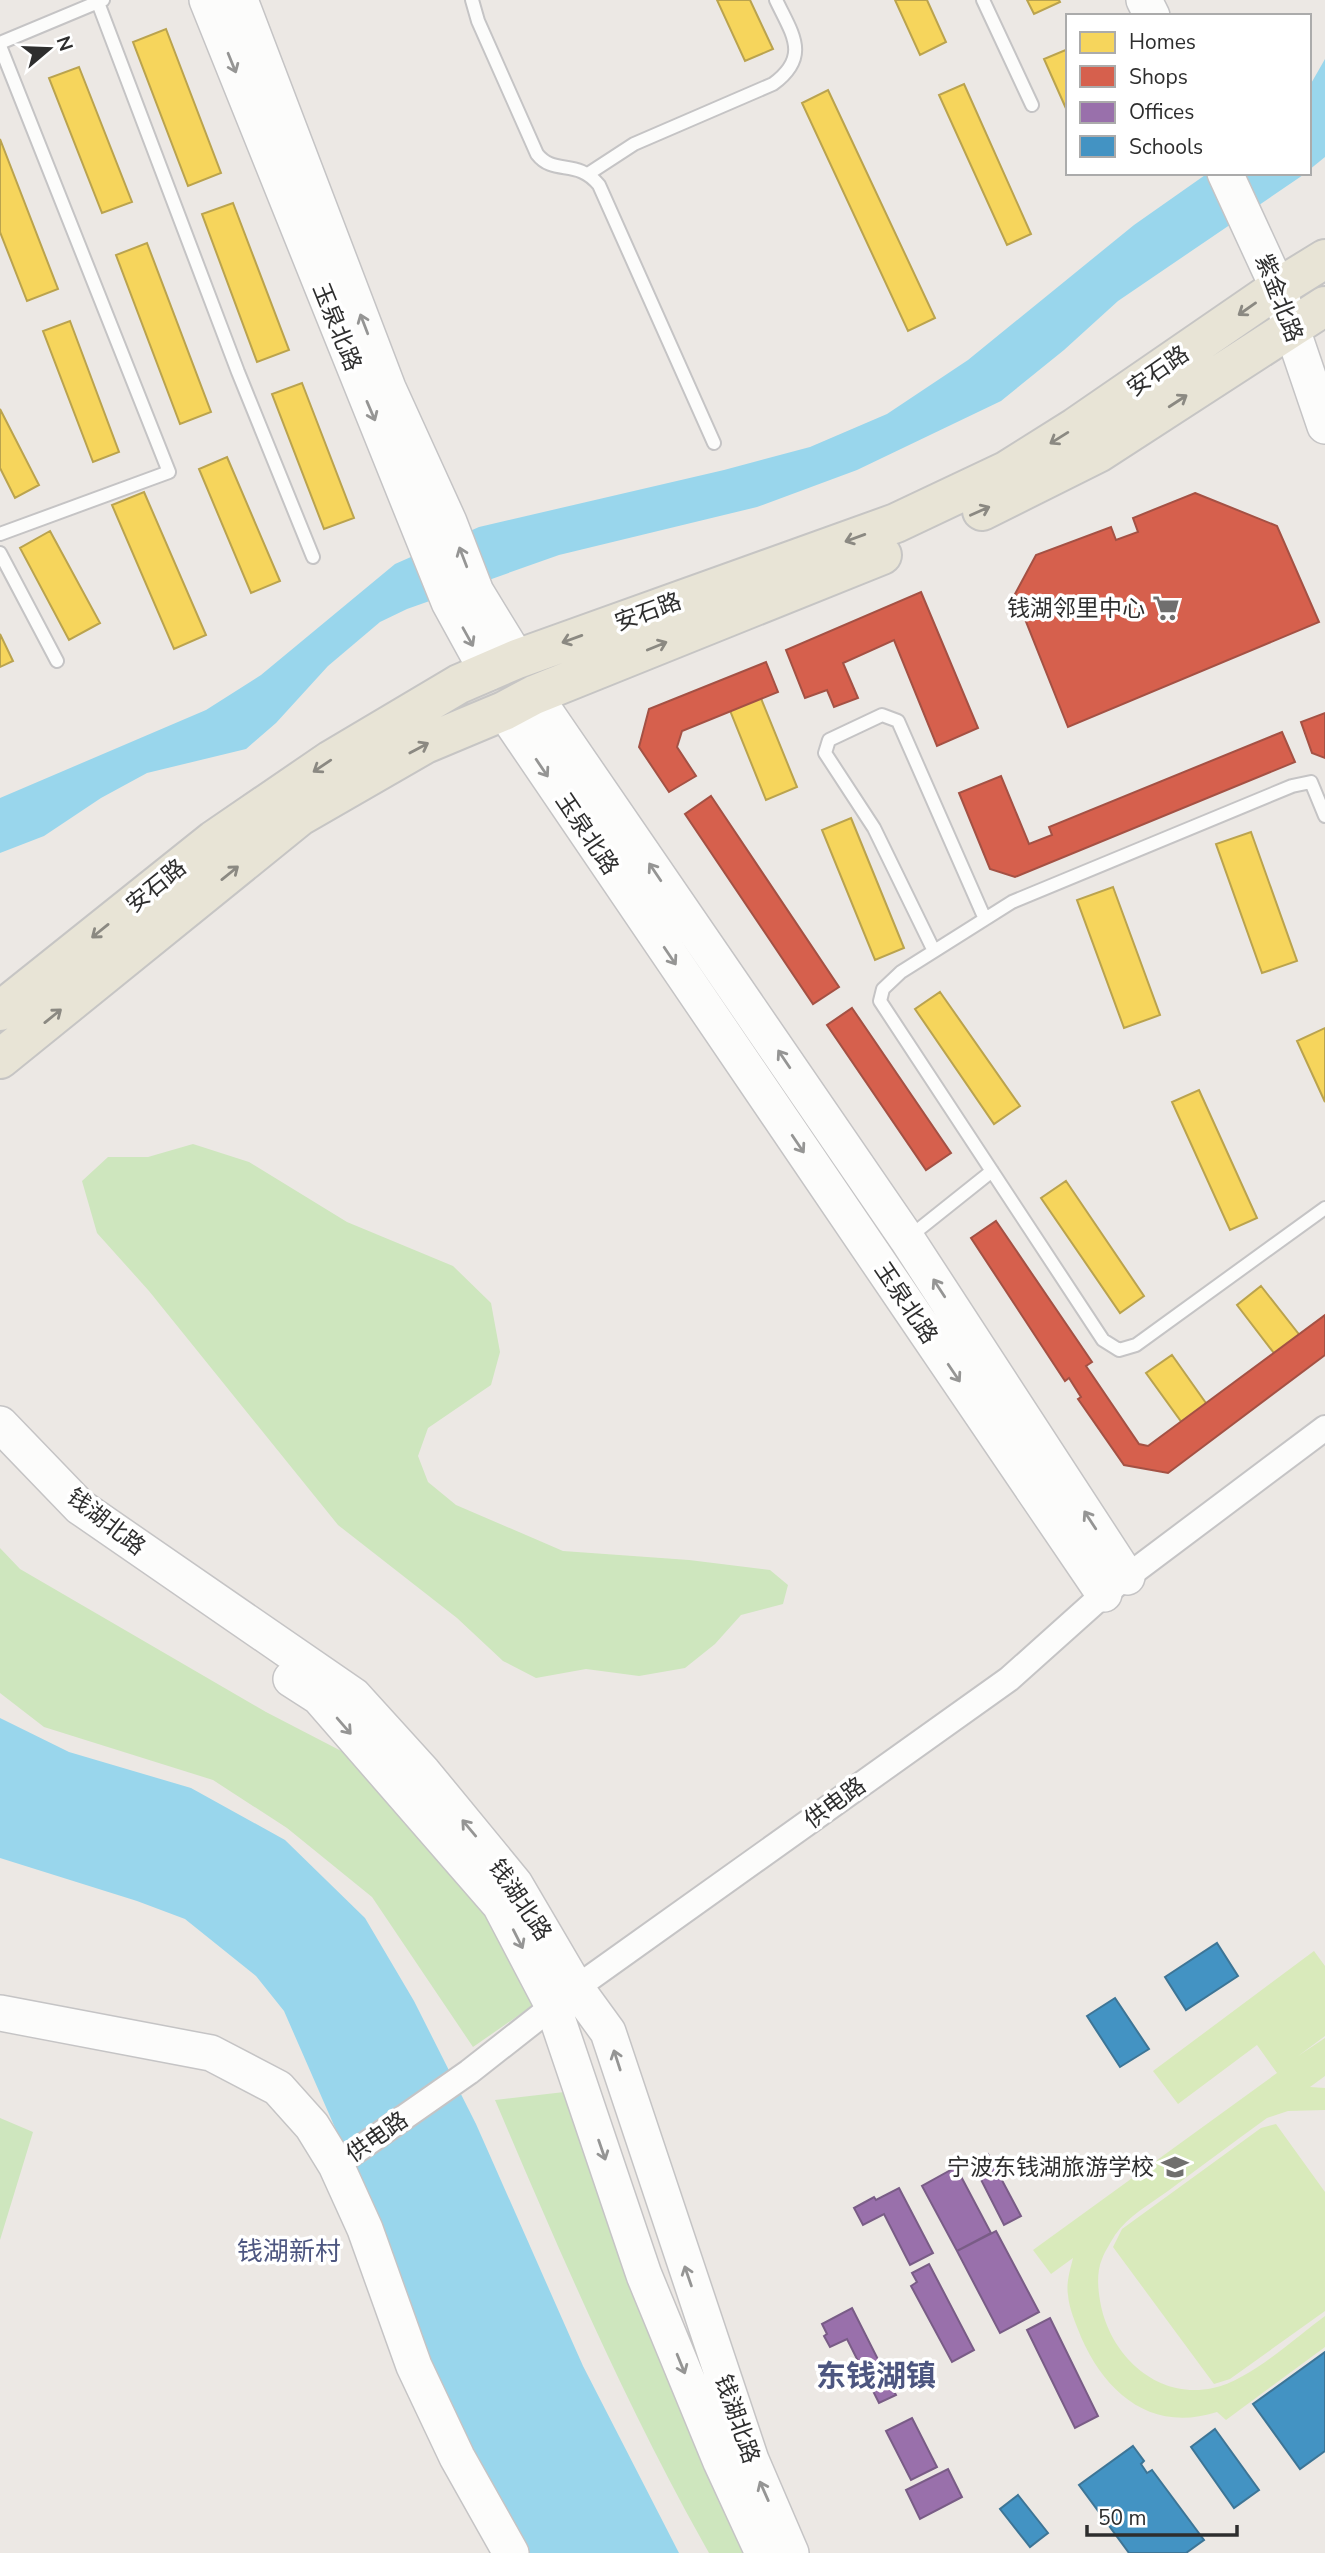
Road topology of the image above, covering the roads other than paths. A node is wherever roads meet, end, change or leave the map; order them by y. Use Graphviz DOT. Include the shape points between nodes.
graph roads {
  1 [pos="207,0"];
  2 [pos="240,0"];
  3 [pos="472,0"];
  4 [pos="776,0"];
  5 [pos="983,0"];
  6 [pos="99,1"];
  7 [pos="0,45"];
  8 [pos="1032,105"];
  9 [pos="588,174"];
  10 [pos="1226,175"];
  11 [pos="1325,259"];
  12 [pos="1278,288"];
  13 [pos="1325,306"];
  14 [pos="1292,327"];
  15 [pos="1325,426"];
  16 [pos="714,443"];
  17 [pos="436,528"];
  18 [pos="0,534"];
  19 [pos="0,553"];
  20 [pos="313,557"];
  21 [pos="57,661"];
  22 [pos="502,666"];
  23 [pos="519,703"];
  24 [pos="1325,816"];
  25 [pos="985,919"];
  26 [pos="934,951"];
  27 [pos="0,1011"];
  28 [pos="0,1059"];
  29 [pos="992,1171"];
  30 [pos="1325,1208"];
  31 [pos="907,1239"];
  32 [pos="0,1424"];
  33 [pos="1325,1428"];
  34 [pos="0,1460"];
  35 [pos="1116,1586"];
  36 [pos="565,1997"];
  37 [pos="0,2013"];
  38 [pos="345,2159"];
  39 [pos="511,2553"];
  40 [pos="763,2553"];
  41 [pos="792,2553"];
  1 -- 17 [label="street, 玉泉北路, one-way" via="355,371"];
  17 -- 2 [label="street, 玉泉北路, one-way" via="388,388"];
  3 -- 9 [label="lane" via="537,155 549,165"];
  4 -- 9 [label="lane" via="797,49 785,75 634,144"];
  5 -- 8 [label="lane"];
  6 -- 7 [label="lane"];
  6 -- 20 [label="lane" via="238,372"];
  7 -- 18 [label="lane" via="169,472"];
  9 -- 16 [label="lane" via="599,186"];
  10 -- 12 [label="street, 紫金北路"];
  11 -- 12 [label="main road, 安石路"];
  12 -- 14 [label="street, 紫金北路"];
  12 -- 22 [label="main road, 安石路, one-way" via="1006,471 896,523"];
  13 -- 14 [label="main road, 安石路"];
  14 -- 15 [label="street, 紫金北路"];
  23 -- 14 [label="main road, 安石路, one-way" via="1017,495 1098,453"];
  17 -- 22 [label="street, 玉泉北路" via="463,597"];
  19 -- 21 [label="lane"];
  22 -- 23 [label="main road, 玉泉北路"];
  22 -- 27 [label="main road, 安石路, one-way" via="459,684 331,760 214,840"];
  28 -- 23 [label="main road, 安石路, one-way" via="300,816 425,744"];
  31 -- 23 [label="street, 玉泉北路, one-way"];
  23 -- 35 [label="street, 玉泉北路, one-way"];
  24 -- 25 [label="lane" via="1311,782 1292,786 1012,902"];
  25 -- 26 [label="lane"];
  25 -- 26 [label="lane" via="898,721 883,715 829,740 825,753 874,828"];
  26 -- 29 [label="lane" via="901,972 883,989 880,1000"];
  29 -- 30 [label="lane" via="1103,1340 1119,1350 1136,1345"];
  29 -- 31 [label="lane"];
  35 -- 31 [label="street, 玉泉北路, one-way"];
  36 -- 32 [label="street, 钱湖北路, one-way" via="515,1884 354,1696 80,1507"];
  33 -- 35 [label="street, 供电路"];
  34 -- 36 [label="street, 钱湖北路, one-way" via="209,1625 319,1698 500,1905"];
  35 -- 36 [label="street, 供电路" via="1009,1679"];
  36 -- 38 [label="street, 供电路"];
  36 -- 40 [label="street, 钱湖北路, one-way" via="644,2275"];
  41 -- 36 [label="street, 钱湖北路, one-way" via="751,2460 608,2032"];
  37 -- 38 [label="street" via="211,2053 278,2088"];
  38 -- 39 [label="street" via="414,2366 457,2457"];
}
